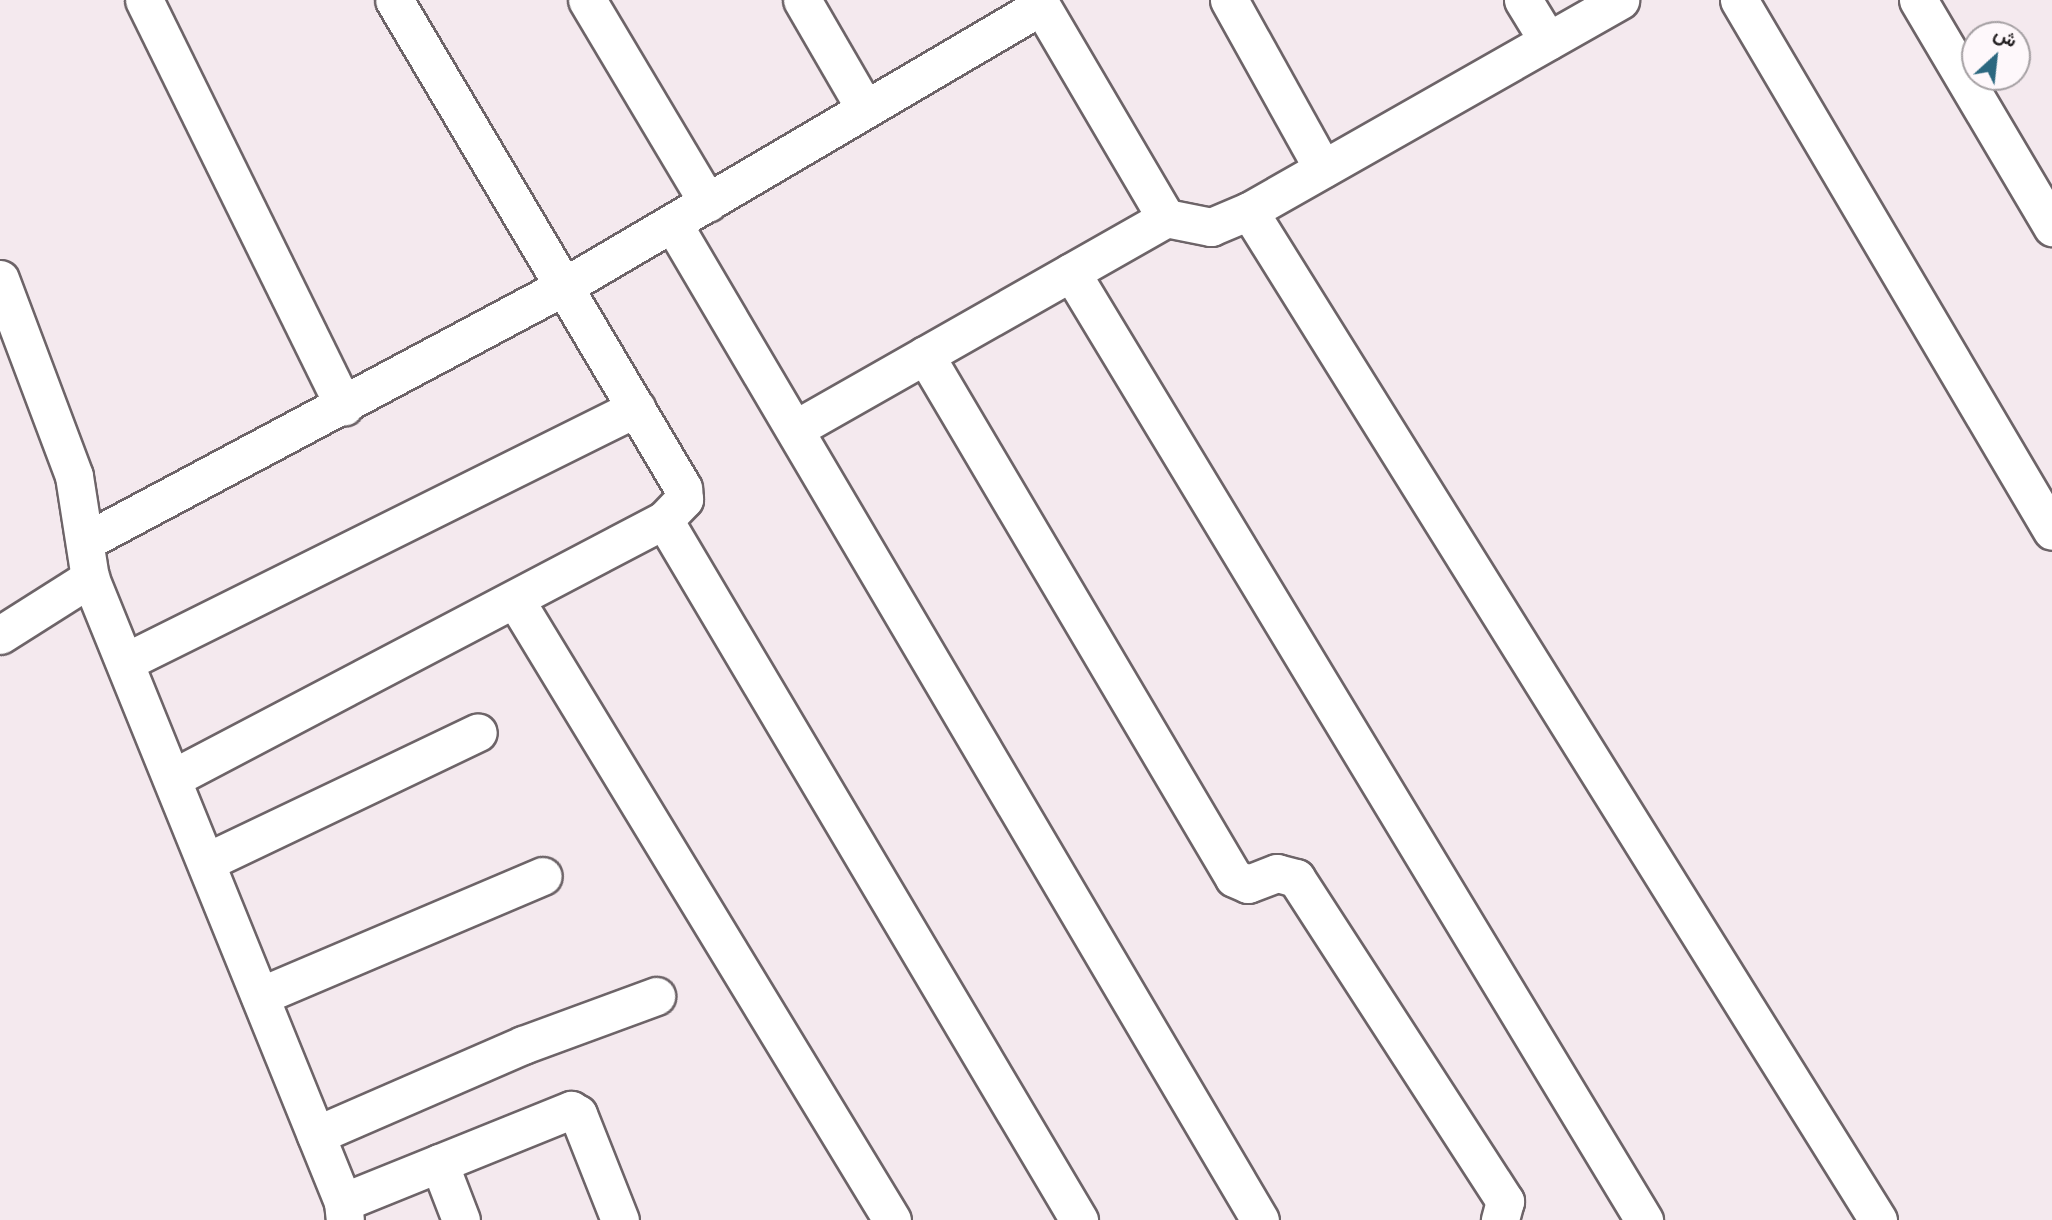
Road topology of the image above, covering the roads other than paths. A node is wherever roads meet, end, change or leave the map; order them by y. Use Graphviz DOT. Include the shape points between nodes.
graph roads {
  1 [pos="144,0"];
  2 [pos="394,0"];
  3 [pos="587,0"];
  4 [pos="802,0"];
  5 [pos="1229,0"];
  6 [pos="1523,0"];
  7 [pos="1620,0"];
  8 [pos="1739,0"];
  9 [pos="1917,0"];
  10 [pos="1040,3"];
  11 [pos="1548,41"];
  12 [pos="864,107"];
  13 [pos="1323,169"];
  14 [pos="708,203"];
  15 [pos="1249,211"];
  16 [pos="1166,218"];
  17 [pos="673,224"];
  18 [pos="2052,227"];
  19 [pos="1071,272"];
  20 [pos="0,279"];
  21 [pos="564,288"];
  22 [pos="926,355"];
  23 [pos="344,406"];
  24 [pos="636,408"];
  25 [pos="795,429"];
  26 [pos="664,520"];
  27 [pos="2052,531"];
  28 [pos="86,541"];
  29 [pos="90,578"];
  30 [pos="516,601"];
  31 [pos="0,635"];
  32 [pos="125,662"];
  33 [pos="478,732"];
  34 [pos="173,778"];
  35 [pos="206,862"];
  36 [pos="543,876"];
  37 [pos="260,996"];
  38 [pos="656,996"];
  39 [pos="316,1135"];
  40 [pos="439,1163"];
  41 [pos="344,1211"];
  42 [pos="461,1220"];
  43 [pos="620,1220"];
  44 [pos="892,1220"];
  45 [pos="1079,1220"];
  46 [pos="1260,1220"];
  47 [pos="1500,1220"];
  48 [pos="1644,1220"];
  49 [pos="1878,1220"];
  1 -- 23 [label="street"];
  2 -- 21 [label="street"];
  3 -- 14 [label="street"];
  4 -- 12 [label="street"];
  5 -- 13 [label="street"];
  6 -- 11 [label="street"];
  7 -- 11 [label="street"];
  8 -- 27 [label="street"];
  9 -- 18 [label="street"];
  10 -- 12 [label="street"];
  10 -- 16 [label="street"];
  11 -- 13 [label="street"];
  12 -- 14 [label="street"];
  13 -- 15 [label="street"];
  14 -- 17 [label="street"];
  15 -- 16 [label="street" via="1211,227"];
  15 -- 49 [label="street"];
  16 -- 19 [label="street"];
  17 -- 21 [label="street"];
  17 -- 25 [label="street"];
  19 -- 22 [label="street"];
  19 -- 48 [label="street"];
  20 -- 28 [label="street" via="74,476"];
  21 -- 23 [label="street"];
  21 -- 24 [label="street"];
  22 -- 25 [label="street"];
  22 -- 47 [label="street" via="1234,878 1248,884 1277,873 1296,878 1505,1201"];
  23 -- 28 [label="street"];
  24 -- 26 [label="street" via="683,488 680,508"];
  24 -- 32 [label="street"];
  25 -- 46 [label="street"];
  26 -- 30 [label="street"];
  26 -- 45 [label="street"];
  28 -- 29 [label="street"];
  29 -- 31 [label="street"];
  29 -- 32 [label="street"];
  30 -- 34 [label="street"];
  30 -- 44 [label="street"];
  32 -- 34 [label="street"];
  33 -- 35 [label="street"];
  34 -- 35 [label="street"];
  35 -- 37 [label="street"];
  36 -- 37 [label="street"];
  37 -- 39 [label="street"];
  38 -- 39 [label="street" via="523,1045"];
  39 -- 41 [label="street"];
  40 -- 41 [label="street"];
  40 -- 42 [label="street"];
  40 -- 43 [label="street" via="571,1110 578,1114"];
}
